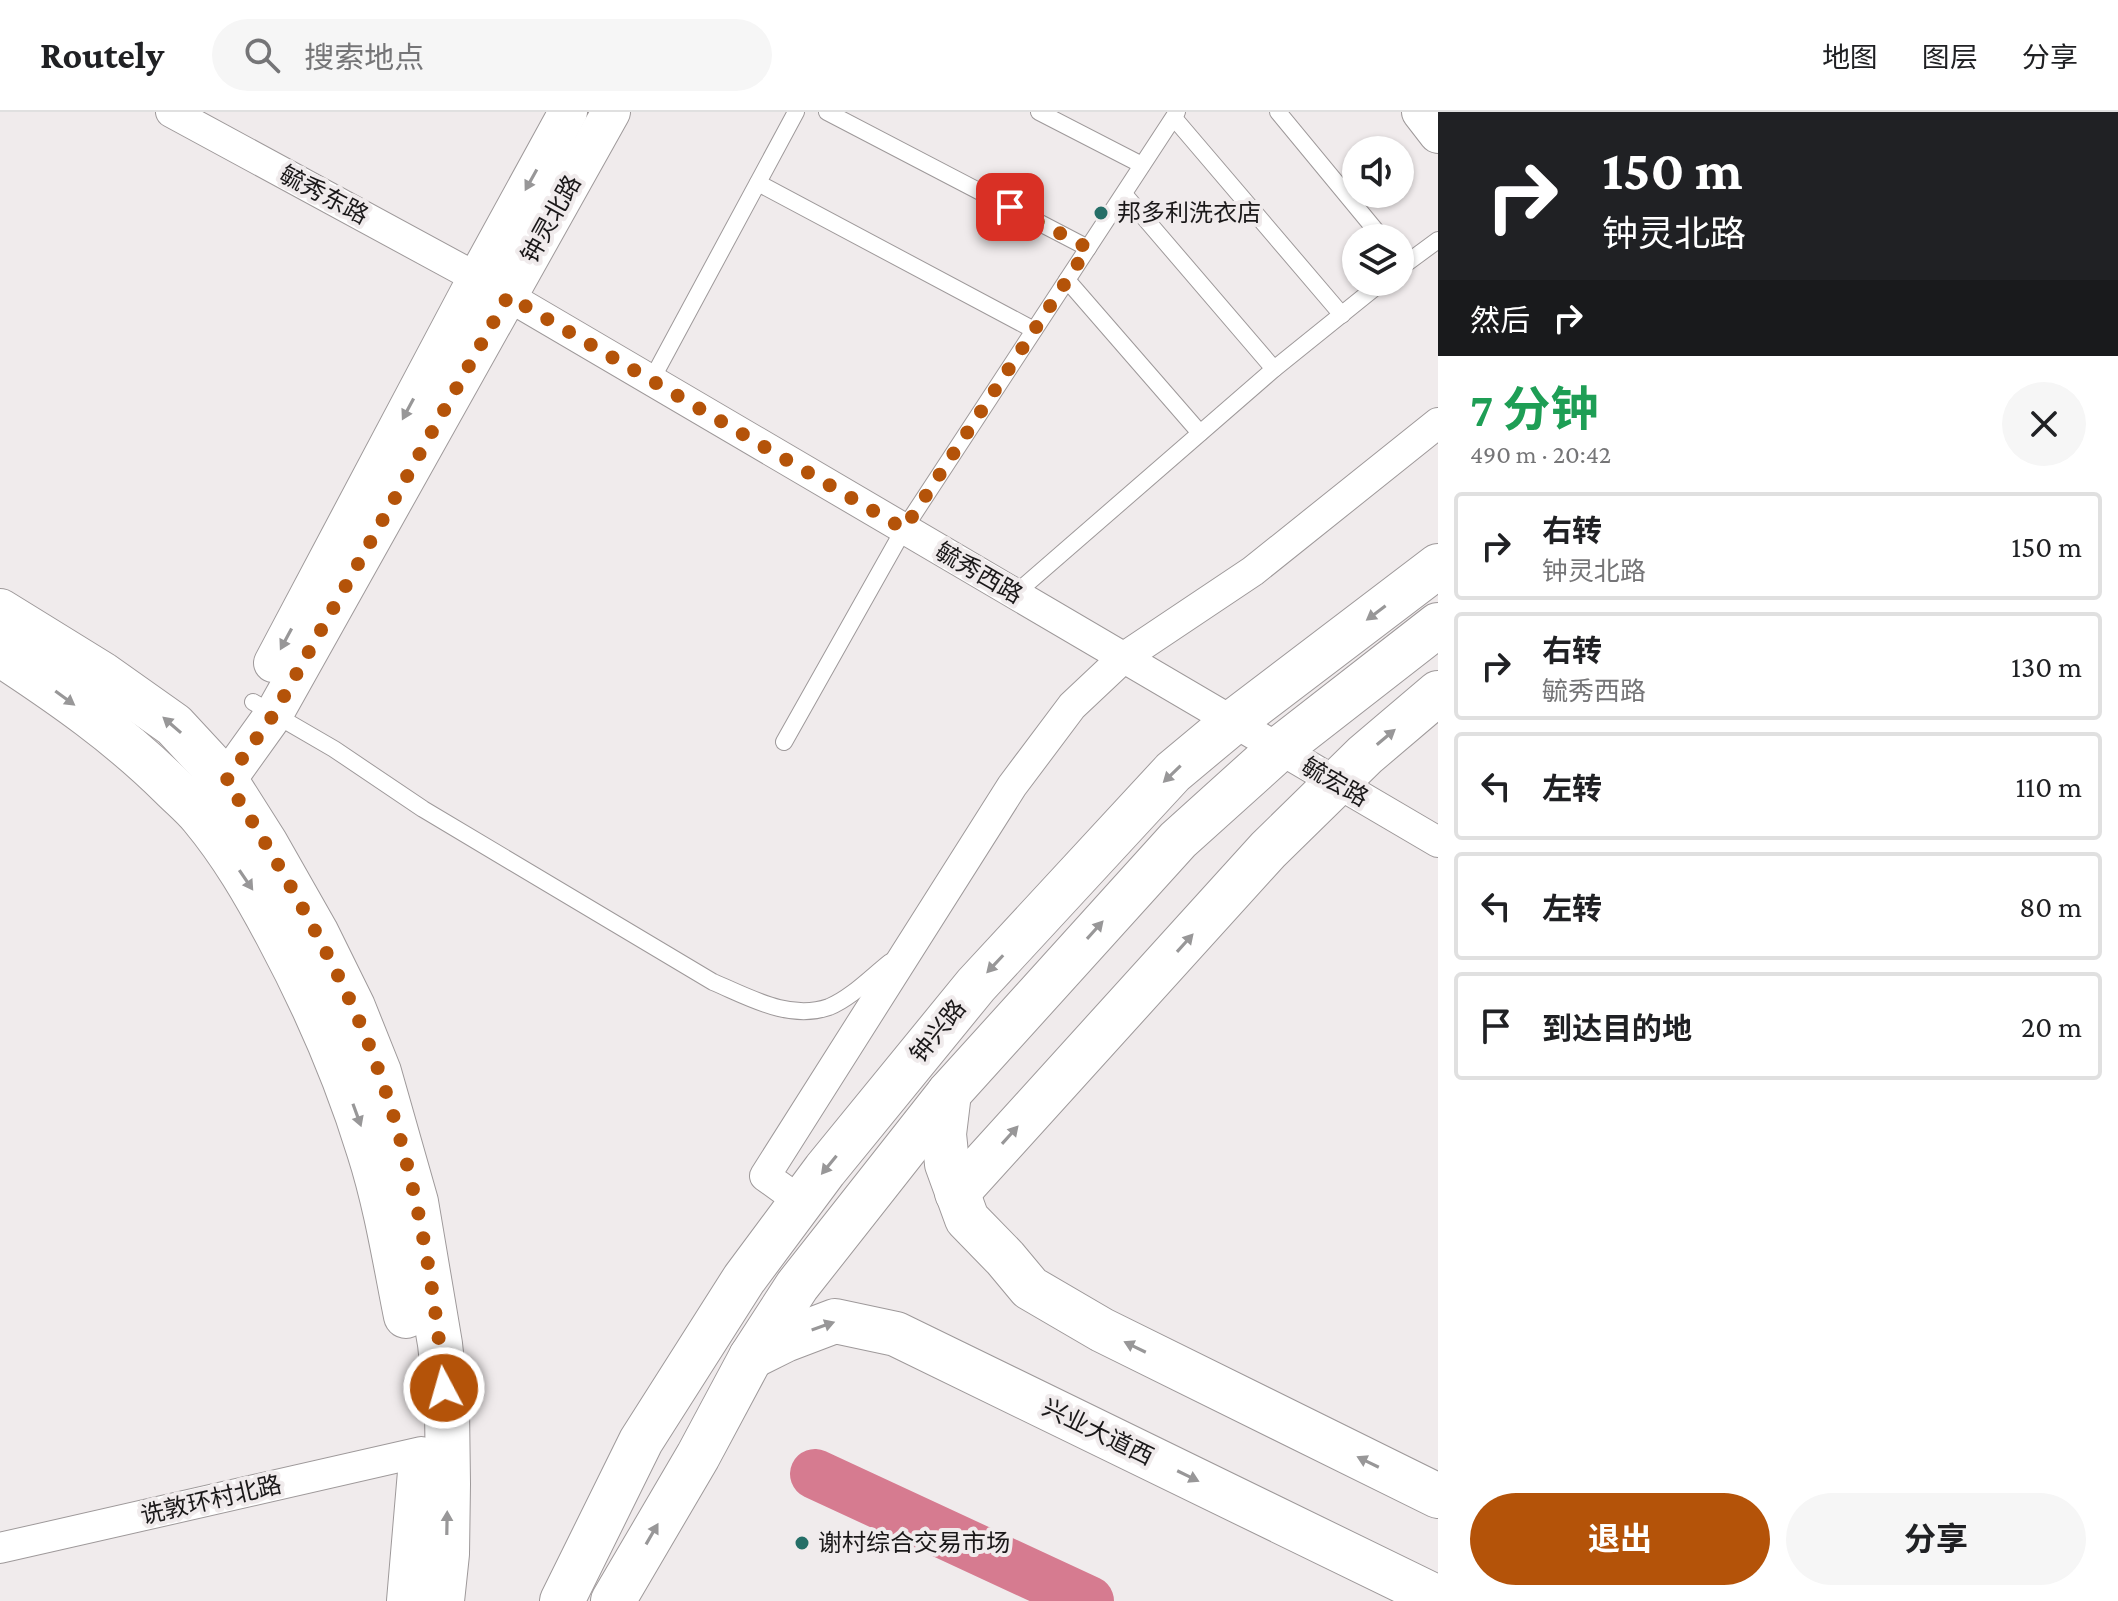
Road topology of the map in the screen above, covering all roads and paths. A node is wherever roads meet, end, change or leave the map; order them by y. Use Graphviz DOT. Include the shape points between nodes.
graph roads {
  1 [pos="171,112"];
  2 [pos="568,112"];
  3 [pos="611,112"];
  4 [pos="796,112"];
  5 [pos="827,112"];
  6 [pos="1039,112"];
  7 [pos="1278,112"];
  8 [pos="1421,112"];
  9 [pos="1176,115"];
  10 [pos="1438,134"];
  11 [pos="1142,165"];
  12 [pos="758,183"];
  13 [pos="1124,194"];
  14 [pos="1370,224"];
  15 [pos="1438,240"];
  16 [pos="1088,248"];
  17 [pos="1414,256"];
  18 [pos="1067,280"];
  19 [pos="493,287"];
  20 [pos="1365,296"];
  21 [pos="1342,315"];
  22 [pos="1034,330"];
  23 [pos="1274,369"];
  24 [pos="651,381"];
  25 [pos="1438,423"];
  26 [pos="1200,433"];
  27 [pos="904,529"];
  28 [pos="1438,566"];
  29 [pos="1015,594"];
  30 [pos="0,611"];
  31 [pos="1438,625"];
  32 [pos="0,654"];
  33 [pos="1123,658"];
  34 [pos="1438,693"];
  35 [pos="263,708"];
  36 [pos="1233,722"];
  37 [pos="784,742"];
  38 [pos="1279,749"];
  39 [pos="226,781"];
  40 [pos="1336,783"];
  41 [pos="201,816"];
  42 [pos="1438,842"];
  43 [pos="913,943"];
  44 [pos="949,1093"];
  45 [pos="957,1193"];
  46 [pos="801,1202"];
  47 [pos="751,1357"];
  48 [pos="421,1452"];
  49 [pos="1438,1496"];
  50 [pos="0,1548"];
  51 [pos="1438,1598"];
  52 [pos="409,1601"];
  53 [pos="442,1601"];
  54 [pos="562,1601"];
  55 [pos="613,1601"];
  1 -- 19 [label="street, 毓秀东路"];
  2 -- 19 [label="street, 钟灵北路, one-way"];
  3 -- 19 [label="street, 钟灵北路"];
  4 -- 12 [label="lane"];
  5 -- 16 [label="lane"];
  6 -- 11 [label="lane"];
  7 -- 14 [label="lane"];
  8 -- 10 [label="street"];
  9 -- 11 [label="lane"];
  9 -- 21 [label="lane"];
  11 -- 13 [label="lane"];
  12 -- 22 [label="lane"];
  12 -- 24 [label="lane"];
  13 -- 16 [label="lane"];
  13 -- 23 [label="lane"];
  15 -- 17 [label="lane"];
  16 -- 18 [label="lane"];
  18 -- 22 [label="lane"];
  18 -- 26 [label="lane"];
  19 -- 24 [label="street, 毓秀西路"];
  19 -- 35 [label="street, 钟灵北路"];
  20 -- 21 [label="lane"];
  21 -- 23 [label="lane"];
  22 -- 27 [label="lane"];
  23 -- 26 [label="lane"];
  24 -- 27 [label="street, 毓秀西路"];
  25 -- 33 [label="street" via="1253,571"];
  26 -- 29 [label="lane"];
  27 -- 29 [label="street, 毓秀西路"];
  27 -- 37 [label="lane"];
  28 -- 36 [label="main road, 钟兴路, one-way"];
  29 -- 33 [label="street, 毓秀西路"];
  39 -- 30 [label="main road, one-way" via="174,725"];
  31 -- 38 [label="main road, 钟兴路"];
  32 -- 41 [label="main road, one-way" via="116,735"];
  33 -- 36 [label="street, 毓秀西路"];
  33 -- 43 [label="street" via="1072,706 1021,775"];
  40 -- 34 [label="main road, one-way"];
  35 -- 39 [label="street, 钟灵北路"];
  35 -- 43 [label="lane" via="713,982 786,1011 828,1007"];
  36 -- 38 [label="street, 毓宏路"];
  36 -- 46 [label="main road, 钟兴路, one-way" via="1173,772 976,985"];
  38 -- 40 [label="street, 毓宏路"];
  44 -- 38 [label="main road, 钟兴路, one-way" via="1178,840"];
  39 -- 41 [label="street, 钟灵北路"];
  53 -- 39 [label="main road, one-way" via="447,1409 416,1202 379,1072 353,1007 316,932"];
  40 -- 42 [label="street, 毓宏路"];
  45 -- 40 [label="main road, one-way" via="1268,850"];
  41 -- 48 [label="main road, one-way" via="250,885 296,969 370,1152 416,1375"];
  43 -- 46 [label="street" via="765,1176"];
  44 -- 45 [label="main road" via="944,1134"];
  44 -- 47 [label="main road, 钟兴路" via="797,1286"];
  49 -- 45 [label="main road, one-way" via="1102,1330 1030,1288 967,1219"];
  46 -- 54 [label="main road, 钟兴路" via="744,1279 641,1441"];
  47 -- 51 [label="main road, 兴业大道西, one-way" via="835,1321 896,1334"];
  55 -- 47 [label="main road, 钟兴路, one-way"];
  48 -- 50 [label="street, 诜敦环村北路"];
  48 -- 52 [label="main road"];
}
